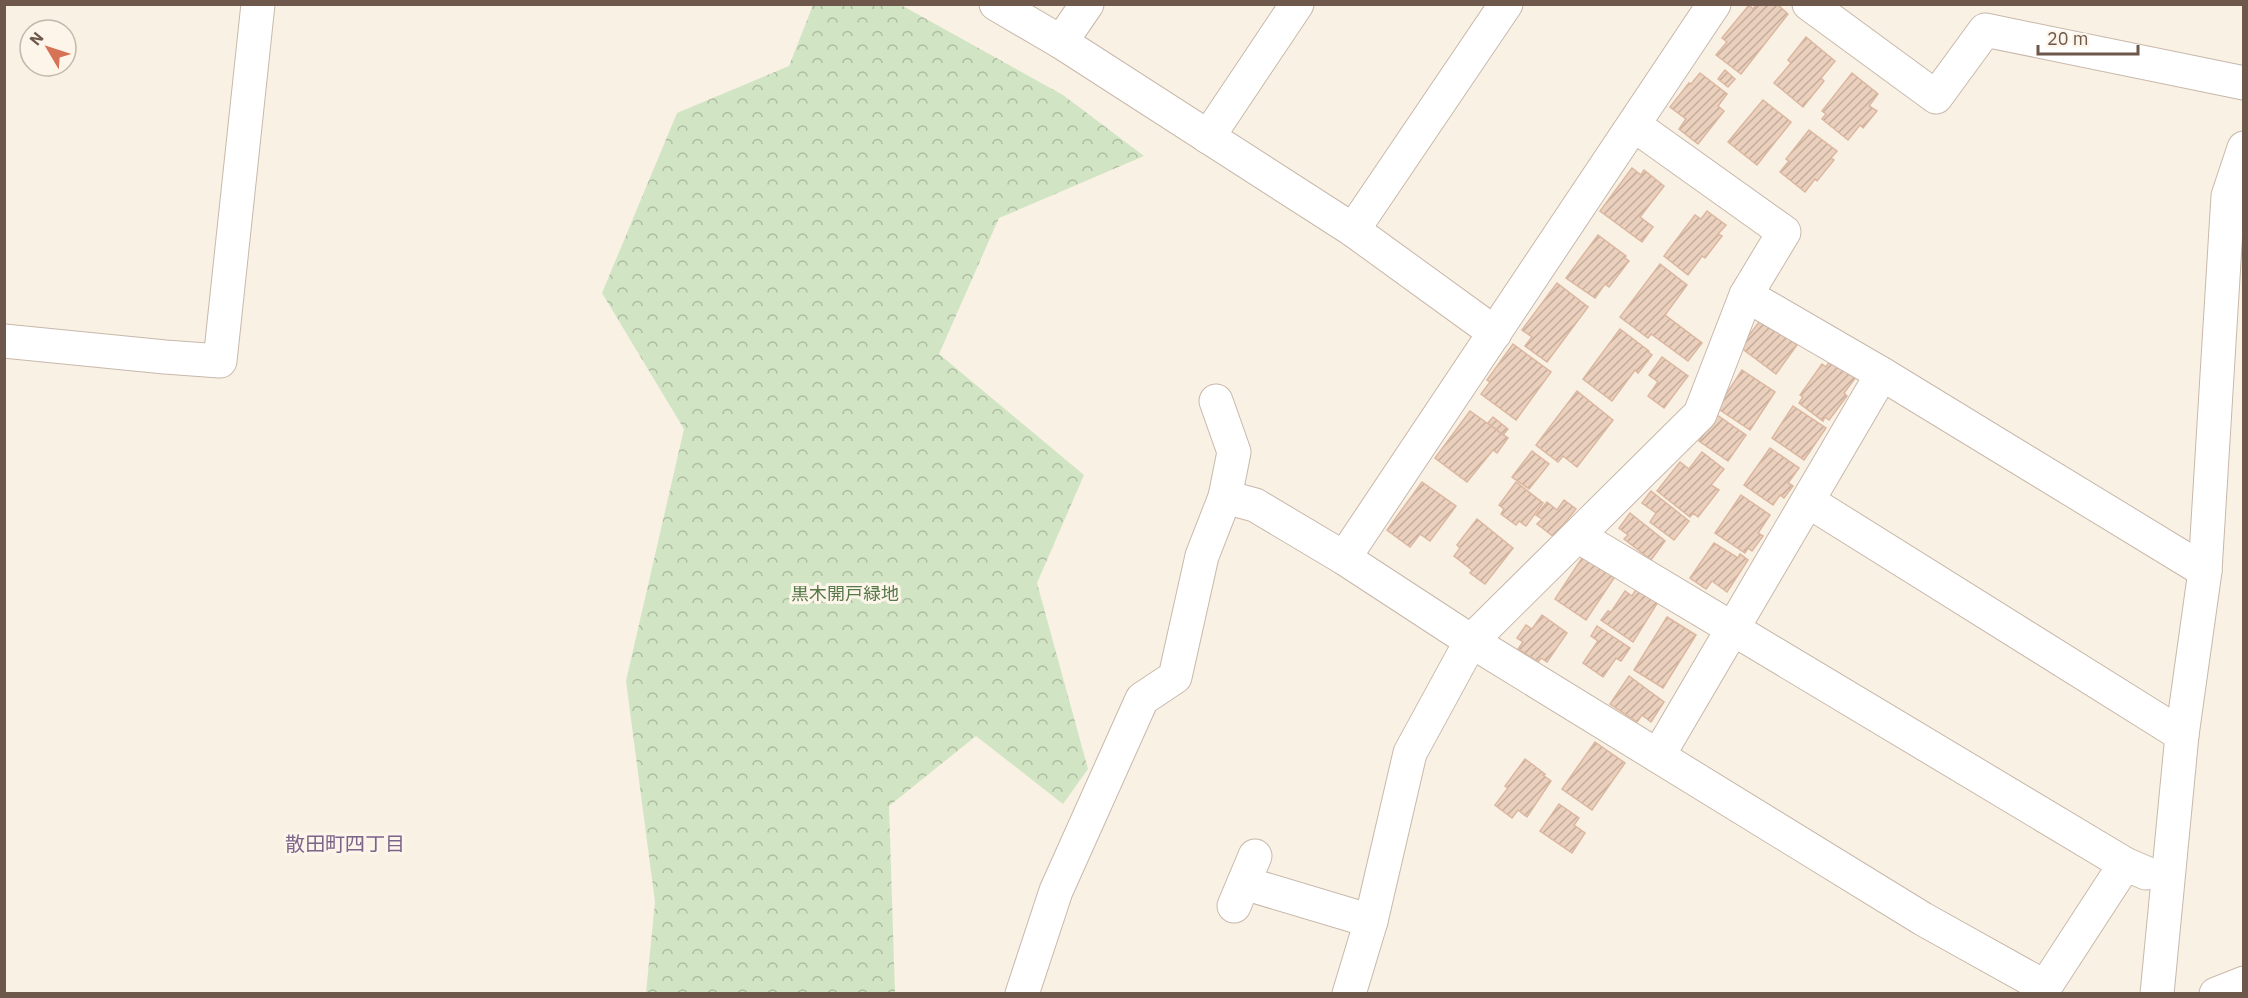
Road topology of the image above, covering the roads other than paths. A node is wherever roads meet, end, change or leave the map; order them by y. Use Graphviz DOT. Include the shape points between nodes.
graph roads {
  1 [pos="258,4"];
  2 [pos="996,4"];
  3 [pos="1087,4"];
  4 [pos="1298,4"];
  5 [pos="1506,4"];
  6 [pos="1714,4"];
  7 [pos="1809,4"];
  8 [pos="1061,42"];
  9 [pos="2244,83"];
  10 [pos="1634,125"];
  11 [pos="1208,137"];
  12 [pos="2244,148"];
  13 [pos="1353,230"];
  14 [pos="1746,295"];
  15 [pos="1495,333"];
  16 [pos="4,341"];
  17 [pos="1882,375"];
  18 [pos="1216,401"];
  19 [pos="1225,497"];
  20 [pos="1808,501"];
  21 [pos="1578,536"];
  22 [pos="1344,558"];
  23 [pos="2205,571"];
  24 [pos="1732,630"];
  25 [pos="1471,641"];
  26 [pos="2182,735"];
  27 [pos="1658,756"];
  28 [pos="2126,864"];
  29 [pos="1244,882"];
  30 [pos="2169,884"];
  31 [pos="1371,921"];
  32 [pos="2244,983"];
  33 [pos="1022,993"];
  34 [pos="1349,993"];
  35 [pos="2157,993"];
  36 [pos="2216,993"];
  1 -- 16 [label="street" via="220,361"];
  2 -- 8 [label="street"];
  3 -- 8 [label="street"];
  4 -- 11 [label="street"];
  5 -- 13 [label="street"];
  6 -- 10 [label="street"];
  7 -- 9 [label="street" via="1936,98 1985,30"];
  8 -- 11 [label="street"];
  10 -- 14 [label="street" via="1784,232"];
  10 -- 15 [label="street"];
  11 -- 13 [label="street"];
  12 -- 23 [label="street" via="2228,196"];
  13 -- 15 [label="street"];
  14 -- 17 [label="street"];
  14 -- 21 [label="street" via="1700,414"];
  15 -- 22 [label="street"];
  17 -- 20 [label="street"];
  17 -- 23 [label="street"];
  18 -- 19 [label="street" via="1234,452"];
  19 -- 22 [label="street" via="1256,505"];
  19 -- 33 [label="street" via="1202,556 1175,677 1142,699 1056,891"];
  20 -- 24 [label="street"];
  20 -- 26 [label="street"];
  21 -- 24 [label="street"];
  21 -- 25 [label="street"];
  22 -- 25 [label="street"];
  23 -- 26 [label="street"];
  24 -- 27 [label="street"];
  24 -- 28 [label="street"];
  25 -- 27 [label="street"];
  25 -- 31 [label="street" via="1410,753"];
  26 -- 30 [label="street"];
  27 -- 28 [label="street" via="1923,919 2045,987"];
  28 -- 30 [label="street"];
  29 -- 31 [label="street"];
  30 -- 35 [label="street"];
  31 -- 34 [label="street"];
  32 -- 36 [label="street"];
}
